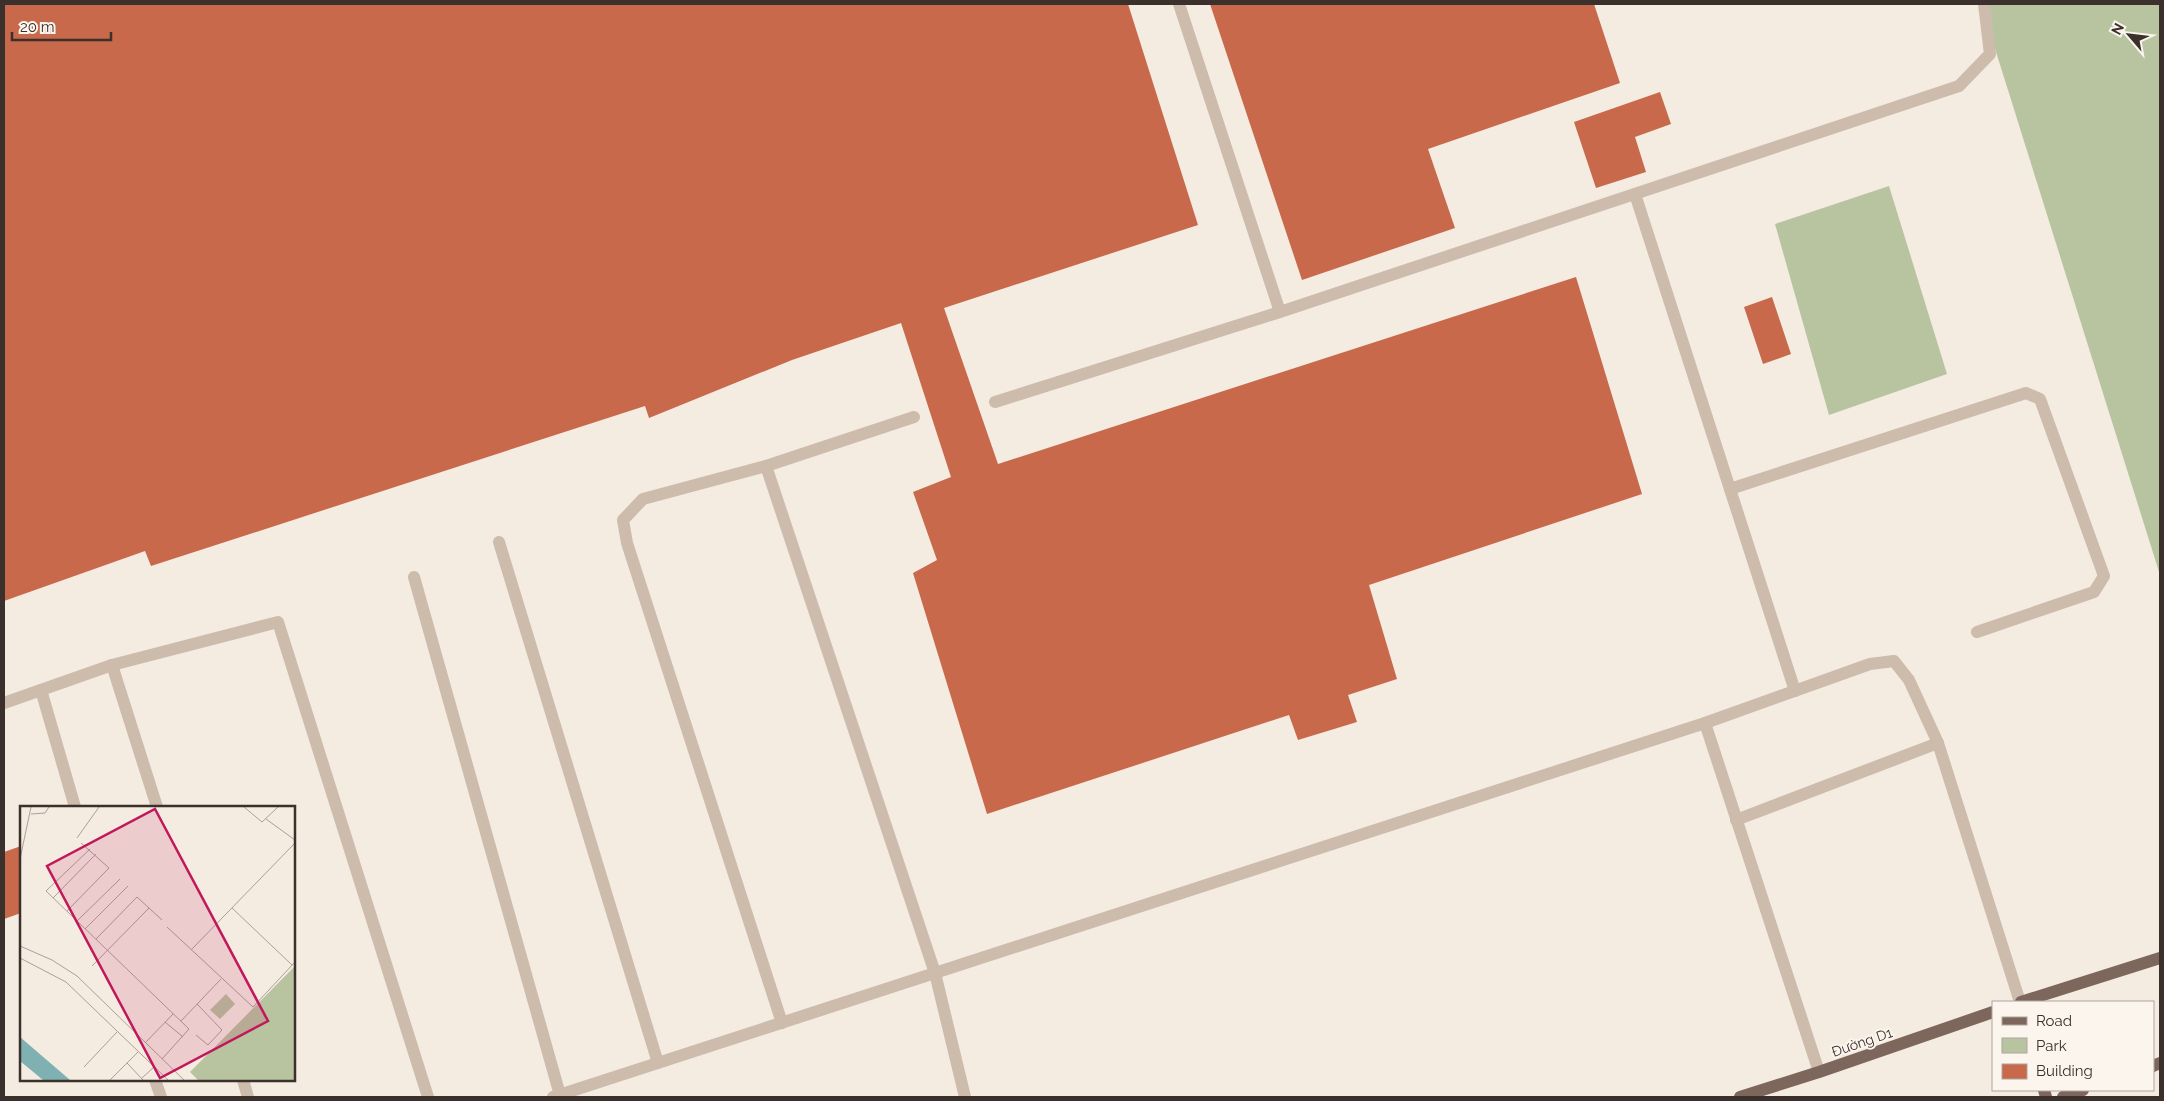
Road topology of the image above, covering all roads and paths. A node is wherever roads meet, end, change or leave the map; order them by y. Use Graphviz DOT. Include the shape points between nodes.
graph roads {
  1 [pos="1179,4"];
  2 [pos="1984,4"];
  3 [pos="1634,194"];
  4 [pos="1280,312"];
  5 [pos="995,402"];
  6 [pos="914,417"];
  7 [pos="766,466"];
  8 [pos="1730,489"];
  9 [pos="499,542"];
  10 [pos="414,577"];
  11 [pos="1977,632"];
  12 [pos="112,665"];
  13 [pos="41,690"];
  14 [pos="1795,691"];
  15 [pos="4,703"];
  16 [pos="1705,723"];
  17 [pos="1938,743"];
  18 [pos="75,806"];
  19 [pos="157,806"];
  20 [pos="1736,820"];
  21 [pos="2160,958"];
  22 [pos="935,973"];
  23 [pos="2021,1001"];
  24 [pos="2024,1001"];
  25 [pos="1992,1012"];
  26 [pos="782,1023"];
  27 [pos="658,1063"];
  28 [pos="1819,1072"];
  29 [pos="156,1081"];
  30 [pos="242,1081"];
  31 [pos="2080,1091"];
  32 [pos="557,1096"];
  33 [pos="161,1097"];
  34 [pos="248,1097"];
  35 [pos="428,1097"];
  36 [pos="965,1097"];
  37 [pos="1740,1097"];
  38 [pos="2063,1097"];
  1 -- 4 [label="lane"];
  2 -- 3 [label="lane" via="1990,54 1959,86"];
  3 -- 4 [label="lane"];
  3 -- 8 [label="lane"];
  4 -- 5 [label="lane"];
  6 -- 7 [label="lane"];
  7 -- 22 [label="lane"];
  7 -- 26 [label="lane" via="643,499 623,520 626,543"];
  8 -- 11 [label="lane" via="2026,394 2040,399 2104,576 2094,592"];
  8 -- 14 [label="lane"];
  9 -- 27 [label="lane"];
  10 -- 32 [label="lane"];
  12 -- 13 [label="lane"];
  12 -- 19 [label="lane"];
  12 -- 35 [label="lane" via="278,622"];
  13 -- 15 [label="lane"];
  13 -- 18 [label="lane"];
  14 -- 16 [label="lane"];
  14 -- 17 [label="lane" via="1870,664 1894,662 1909,680"];
  16 -- 20 [label="lane"];
  16 -- 22 [label="lane"];
  17 -- 20 [label="lane"];
  17 -- 23 [label="lane"];
  20 -- 28 [label="lane"];
  21 -- 24 [label="main road"];
  22 -- 26 [label="lane"];
  22 -- 36 [label="lane"];
  25 -- 28 [label="main road, Đường D1"];
  26 -- 27 [label="lane"];
  27 -- 32 [label="lane"];
  28 -- 37 [label="main road, Đường D1"];
  29 -- 33 [label="lane"];
  30 -- 34 [label="lane"];
  31 -- 38 [label="main road"];
}
